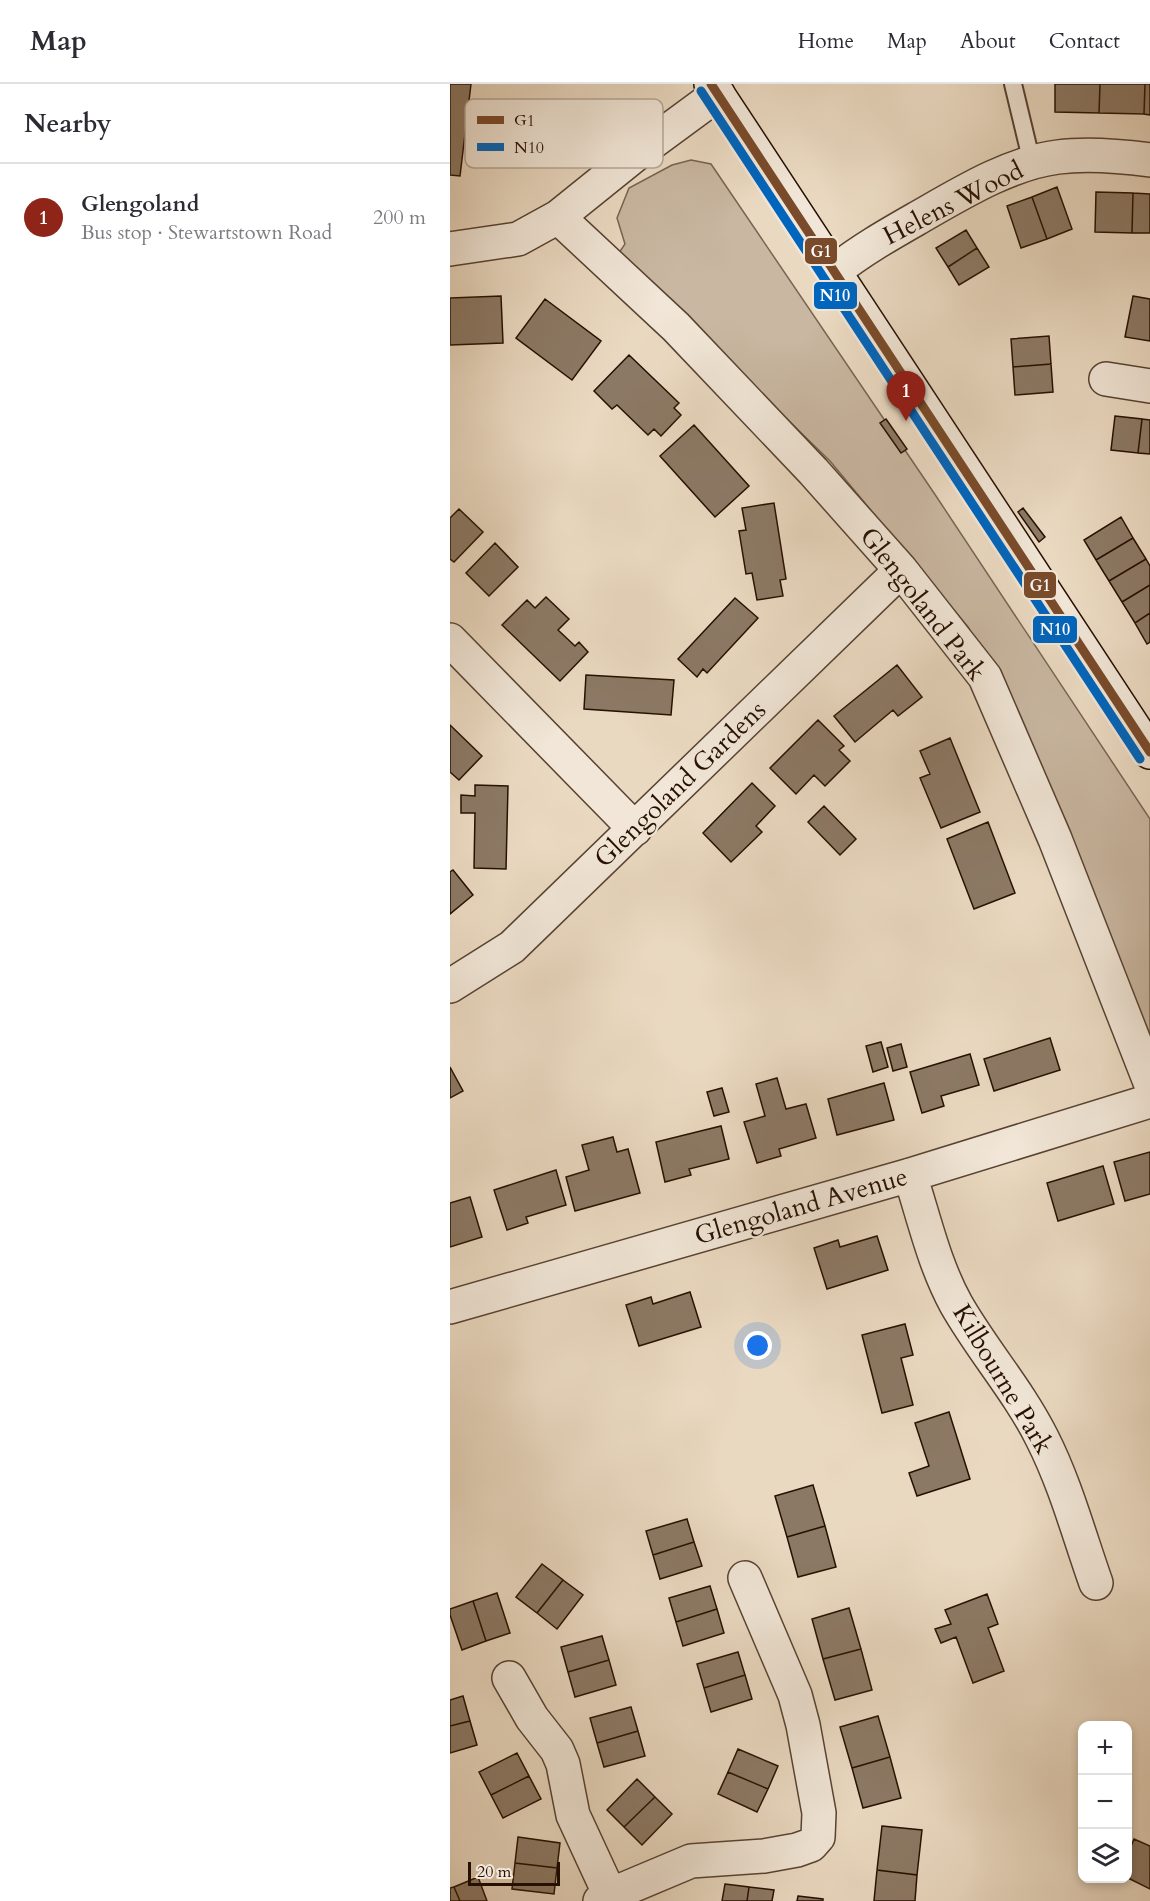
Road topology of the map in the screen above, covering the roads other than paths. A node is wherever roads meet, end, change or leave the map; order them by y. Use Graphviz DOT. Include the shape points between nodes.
graph roads {
  1 [pos="1013,84"];
  2 [pos="714,89"];
  3 [pos="663,131"];
  4 [pos="1150,160"];
  5 [pos="1032,163"];
  6 [pos="618,168"];
  7 [pos="558,217"];
  8 [pos="450,249"];
  9 [pos="835,271"];
  10 [pos="1106,380"];
  11 [pos="1150,386"];
  12 [pos="901,570"];
  13 [pos="450,640"];
  14 [pos="1150,752"];
  15 [pos="635,829"];
  16 [pos="450,986"];
  17 [pos="1150,1082"];
  18 [pos="1150,1101"];
  19 [pos="910,1175"];
  20 [pos="450,1307"];
  21 [pos="745,1578"];
  22 [pos="1095,1583"];
  23 [pos="509,1678"];
  24 [pos="605,1898"];
  1 -- 5 [label="lane"];
  2 -- 3 [label="street"];
  2 -- 9 [label="street"];
  4 -- 5 [label="street, Helens Wood" via="1091,156"];
  5 -- 9 [label="street, Helens Wood" via="941,204"];
  6 -- 7 [label="street"];
  7 -- 8 [label="street" via="518,239"];
  7 -- 12 [label="street, Glengoland Park" via="676,327"];
  9 -- 14 [label="street"];
  10 -- 11 [label="street"];
  12 -- 15 [label="street, Glengoland Gardens"];
  12 -- 17 [label="street, Glengoland Park" via="985,677 1055,839"];
  13 -- 15 [label="street"];
  15 -- 16 [label="street, Glengoland Gardens" via="512,947"];
  18 -- 19 [label="street, Glengoland Avenue"];
  19 -- 20 [label="street, Glengoland Avenue"];
  19 -- 22 [label="street, Kilbourne Park" via="956,1303 1043,1440"];
  21 -- 24 [label="street" via="795,1695 819,1813 818,1837 811,1845 797,1850 691,1861"];
  23 -- 24 [label="street" via="532,1718 557,1750 573,1815"];
}
